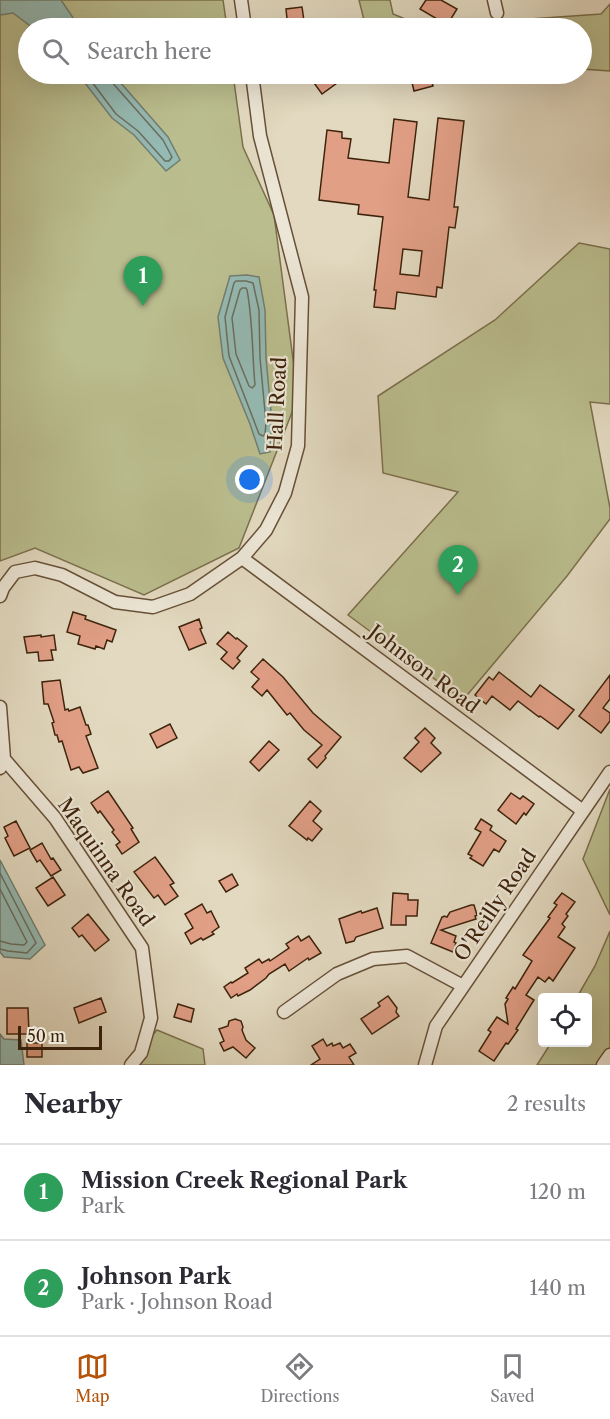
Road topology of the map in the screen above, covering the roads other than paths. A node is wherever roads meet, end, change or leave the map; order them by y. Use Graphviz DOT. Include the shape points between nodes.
graph roads {
  1 [pos="241,0"];
  2 [pos="494,0"];
  3 [pos="497,14"];
  4 [pos="244,18"];
  5 [pos="253,84"];
  6 [pos="242,558"];
  7 [pos="0,596"];
  8 [pos="0,707"];
  9 [pos="2,764"];
  10 [pos="610,772"];
  11 [pos="583,811"];
  12 [pos="463,986"];
  13 [pos="284,1012"];
  14 [pos="610,1055"];
  15 [pos="130,1065"];
  16 [pos="424,1065"];
  17 [pos="603,1065"];
  1 -- 4 [label="street"];
  2 -- 3 [label="street"];
  5 -- 6 [label="street, Hall Road" via="260,136 302,297 298,446 285,494 266,530"];
  6 -- 7 [label="street, Hall Road" via="190,594 153,607 115,602 62,575 35,568 15,572"];
  6 -- 11 [label="street, Johnson Road"];
  8 -- 9 [label="street"];
  9 -- 15 [label="street, Maquinna Road" via="55,818 142,948 151,1018 141,1053"];
  10 -- 11 [label="street, O'Reilly Road"];
  11 -- 12 [label="street, O'Reilly Road"];
  12 -- 13 [label="street" via="407,956 373,959 337,974"];
  12 -- 16 [label="street, O'Reilly Road" via="436,1026"];
  14 -- 17 [label="street"];
}
